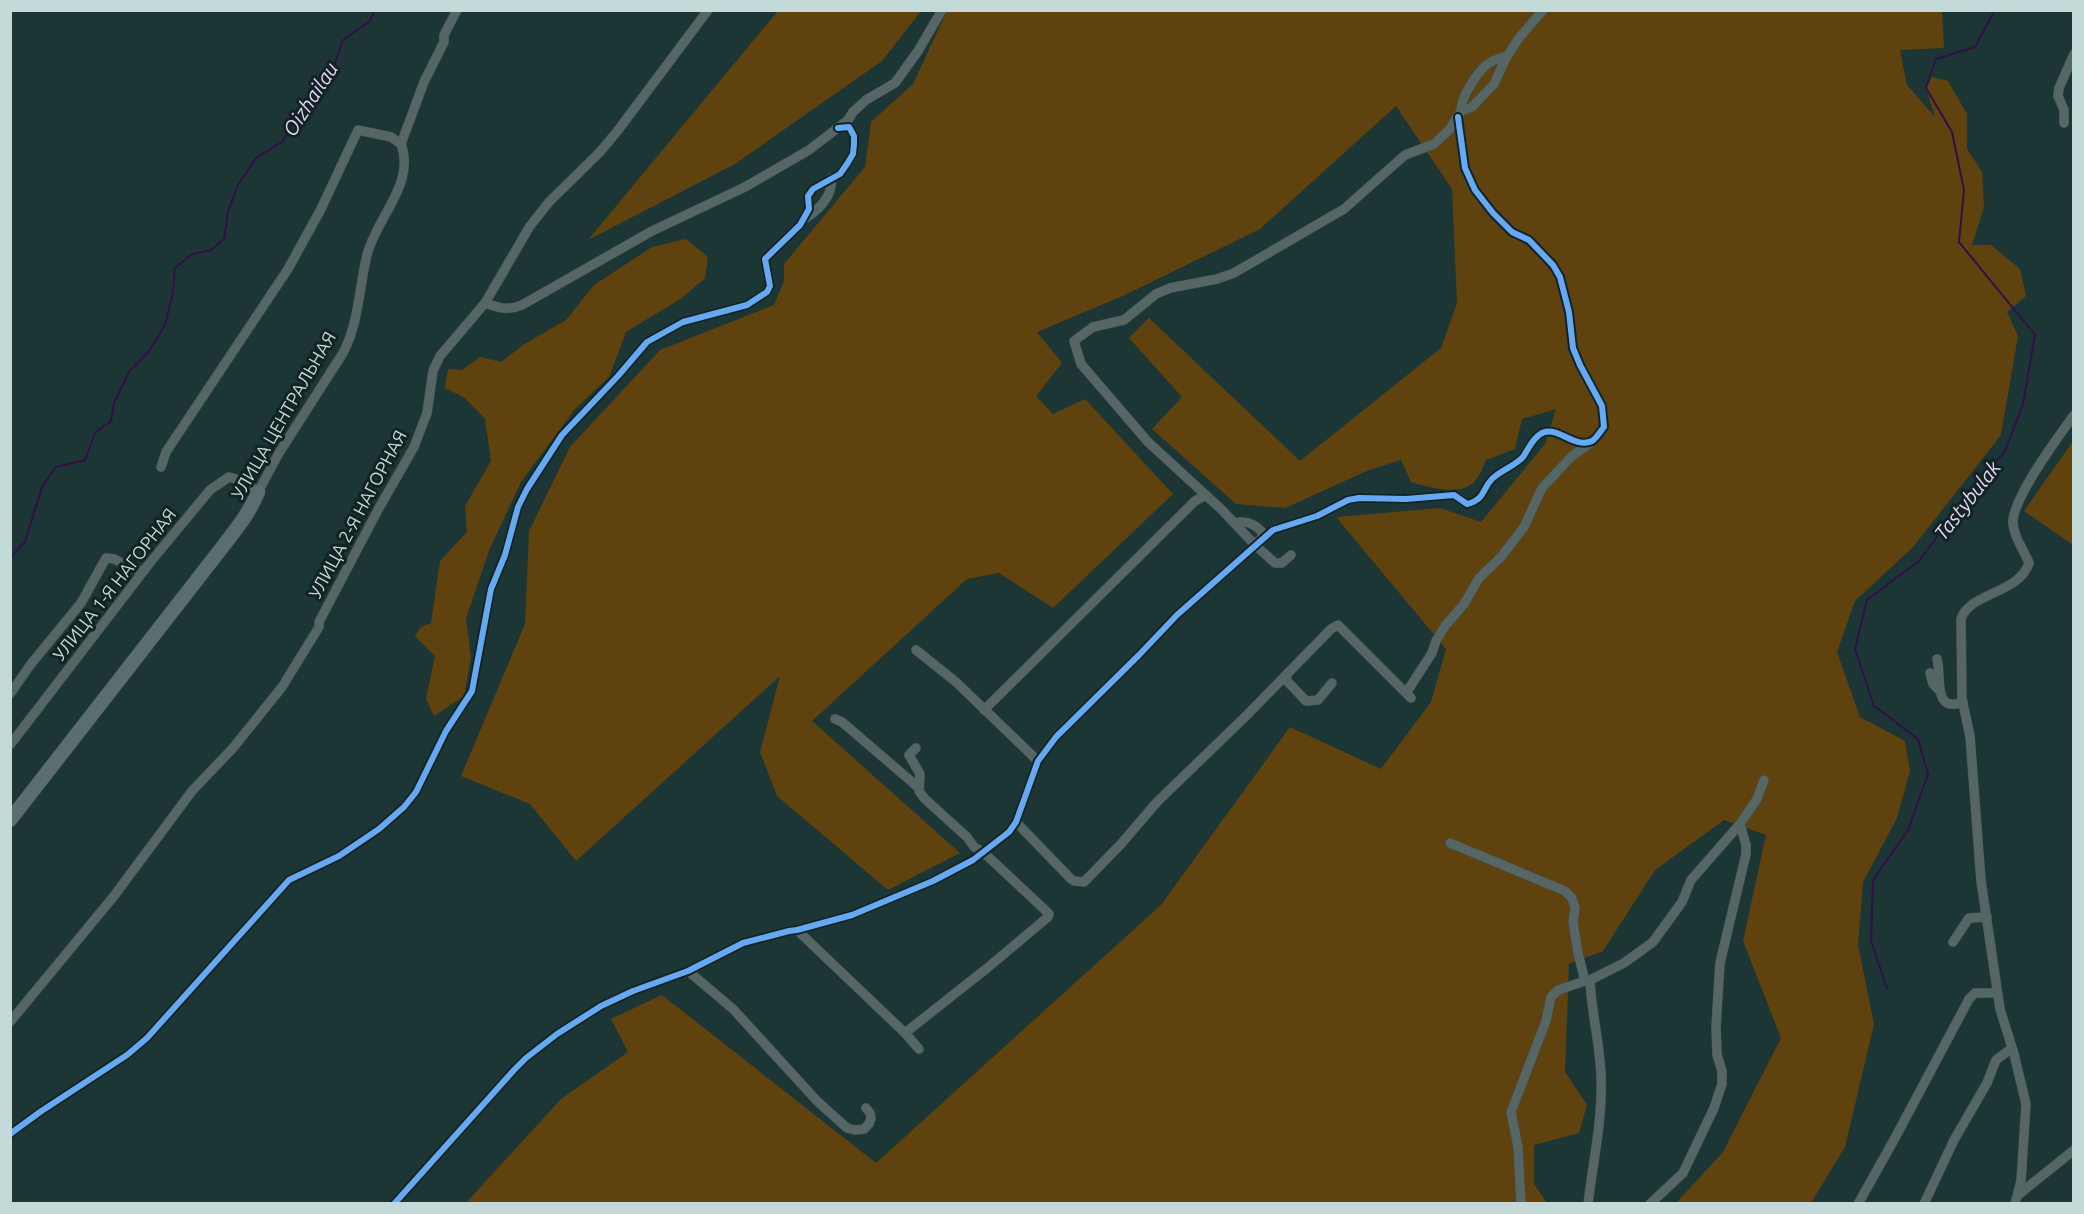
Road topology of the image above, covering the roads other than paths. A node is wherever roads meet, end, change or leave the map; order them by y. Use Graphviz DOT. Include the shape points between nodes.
graph roads {
  1 [pos="457,10"];
  2 [pos="708,10"];
  3 [pos="942,10"];
  4 [pos="1543,10"];
  5 [pos="2073,54"];
  6 [pos="1507,56"];
  7 [pos="1460,114"];
  8 [pos="2064,123"];
  9 [pos="838,128"];
  10 [pos="401,144"];
  11 [pos="831,178"];
  12 [pos="803,219"];
  13 [pos="485,303"];
  14 [pos="2073,415"];
  15 [pos="1593,441"];
  16 [pos="161,467"];
  17 [pos="258,492"];
  18 [pos="1206,495"];
  19 [pos="1235,523"];
  20 [pos="1256,542"];
  21 [pos="1291,555"];
  22 [pos="142,572"];
  23 [pos="916,650"];
  24 [pos="1937,660"];
  25 [pos="1930,673"];
  26 [pos="1286,675"];
  27 [pos="1332,683"];
  28 [pos="1940,691"];
  29 [pos="10,694"];
  30 [pos="1963,702"];
  31 [pos="984,710"];
  32 [pos="835,719"];
  33 [pos="10,745"];
  34 [pos="916,748"];
  35 [pos="1038,761"];
  36 [pos="1764,780"];
  37 [pos="919,788"];
  38 [pos="10,820"];
  39 [pos="1016,822"];
  40 [pos="1740,824"];
  41 [pos="1450,843"];
  42 [pos="982,852"];
  43 [pos="1987,918"];
  44 [pos="797,930"];
  45 [pos="1953,942"];
  46 [pos="688,971"];
  47 [pos="1588,981"];
  48 [pos="1997,993"];
  49 [pos="10,1022"];
  50 [pos="904,1033"];
  51 [pos="2012,1048"];
  52 [pos="919,1049"];
  53 [pos="866,1108"];
  54 [pos="10,1134"];
  55 [pos="2073,1150"];
  56 [pos="2016,1199"];
  57 [pos="394,1203"];
  58 [pos="1521,1203"];
  59 [pos="1588,1203"];
  60 [pos="1650,1203"];
  61 [pos="1857,1203"];
  62 [pos="1924,1203"];
  1 -- 10 [label="street"];
  2 -- 13 [label="street, УЛИЦА 2-Я НАГОРНАЯ" via="619,129 530,226"];
  3 -- 9 [label="street" via="895,83 866,100"];
  4 -- 6 [label="street"];
  5 -- 8 [label="street" via="2059,88"];
  6 -- 7 [label="street" via="1494,84"];
  6 -- 7 [label="street" via="1483,68 1470,87"];
  7 -- 15 [label="street" via="1465,168 1475,190 1512,232 1529,240 1560,277 1573,348 1602,406 1604,428"];
  7 -- 18 [label="street" via="1434,144 1406,155 1359,198 1318,225 1234,273 1170,288 1156,294 1124,320 1094,327 1074,341 1081,364 1105,394 1148,442"];
  9 -- 11 [label="street" via="849,127 854,136 853,154 840,174"];
  9 -- 13 [label="street" via="778,170 652,231 522,305 500,309"];
  10 -- 16 [label="street" via="391,137 358,130 288,269 172,442"];
  10 -- 17 [label="street, УЛИЦА ЦЕНТРАЛЬНАЯ" via="403,177 369,247 351,335"];
  11 -- 12 [label="street" via="825,201"];
  11 -- 12 [label="street" via="808,196 809,210"];
  12 -- 54 [label="street" via="765,259 770,286 767,292 747,304 683,322 647,342 562,435 518,507 491,589 472,691 405,807 339,856 289,880 147,1038"];
  13 -- 49 [label="street, УЛИЦА 2-Я НАГОРНАЯ" via="436,363 427,413 414,447 291,674 192,791 114,896"];
  14 -- 30 [label="street" via="2014,513 2013,528 2028,559 2027,569 2014,582 1963,613"];
  15 -- 20 [label="street" via="1582,443 1548,431 1540,433 1523,457 1491,480 1472,503 1454,495 1359,498 1283,525"];
  15 -- 26 [label="street" via="1572,456 1542,488 1524,526 1479,578 1445,626 1409,695 1338,625"];
  17 -- 22 [label="street, УЛИЦА 1-Я НАГОРНАЯ" via="235,478 223,479"];
  17 -- 38 [label="street, УЛИЦА ЦЕНТРАЛЬНАЯ" via="231,535"];
  18 -- 19 [label="street"];
  18 -- 31 [label="street" via="1187,508"];
  19 -- 20 [label="street"];
  19 -- 20 [label="street" via="1257,526 1263,533"];
  20 -- 21 [label="street" via="1275,563 1282,563"];
  20 -- 35 [label="street" via="1177,615 1056,737"];
  22 -- 29 [label="street, УЛИЦА 1-Я НАГОРНАЯ" via="106,558 77,609"];
  22 -- 33 [label="street, УЛИЦА 1-Я НАГОРНАЯ"];
  23 -- 31 [label="street"];
  24 -- 28 [label="street"];
  25 -- 28 [label="street"];
  26 -- 27 [label="street" via="1306,701 1317,700"];
  26 -- 39 [label="street" via="1163,796 1084,882 1070,878"];
  28 -- 30 [label="street" via="1949,704"];
  30 -- 43 [label="street" via="1970,736"];
  31 -- 35 [label="street"];
  32 -- 37 [label="street"];
  34 -- 37 [label="street" via="909,755 920,774"];
  35 -- 39 [label="street"];
  36 -- 40 [label="street"];
  37 -- 42 [label="street" via="925,799"];
  39 -- 42 [label="street"];
  40 -- 47 [label="street" via="1691,880 1682,902 1653,942 1624,963"];
  40 -- 60 [label="street" via="1746,854 1720,963 1716,1007 1722,1084 1683,1173"];
  41 -- 47 [label="street" via="1565,891 1572,898 1576,943"];
  42 -- 44 [label="street" via="964,866 899,896 842,919"];
  42 -- 50 [label="street" via="1048,917"];
  43 -- 45 [label="street" via="1969,918"];
  43 -- 48 [label="street"];
  44 -- 46 [label="street" via="756,939"];
  44 -- 50 [label="street"];
  46 -- 53 [label="street" via="733,1009 847,1128 864,1129 869,1124 872,1118"];
  46 -- 57 [label="street" via="601,1005 534,1051"];
  47 -- 58 [label="street" via="1558,990 1551,997 1546,1021 1511,1112 1518,1147"];
  47 -- 59 [label="street" via="1601,1078"];
  48 -- 51 [label="street"];
  48 -- 61 [label="street" via="1975,993 1968,999"];
  50 -- 52 [label="street"];
  51 -- 56 [label="street" via="2026,1104"];
  51 -- 62 [label="street" via="1996,1060"];
  55 -- 56 [label="street"];
}
